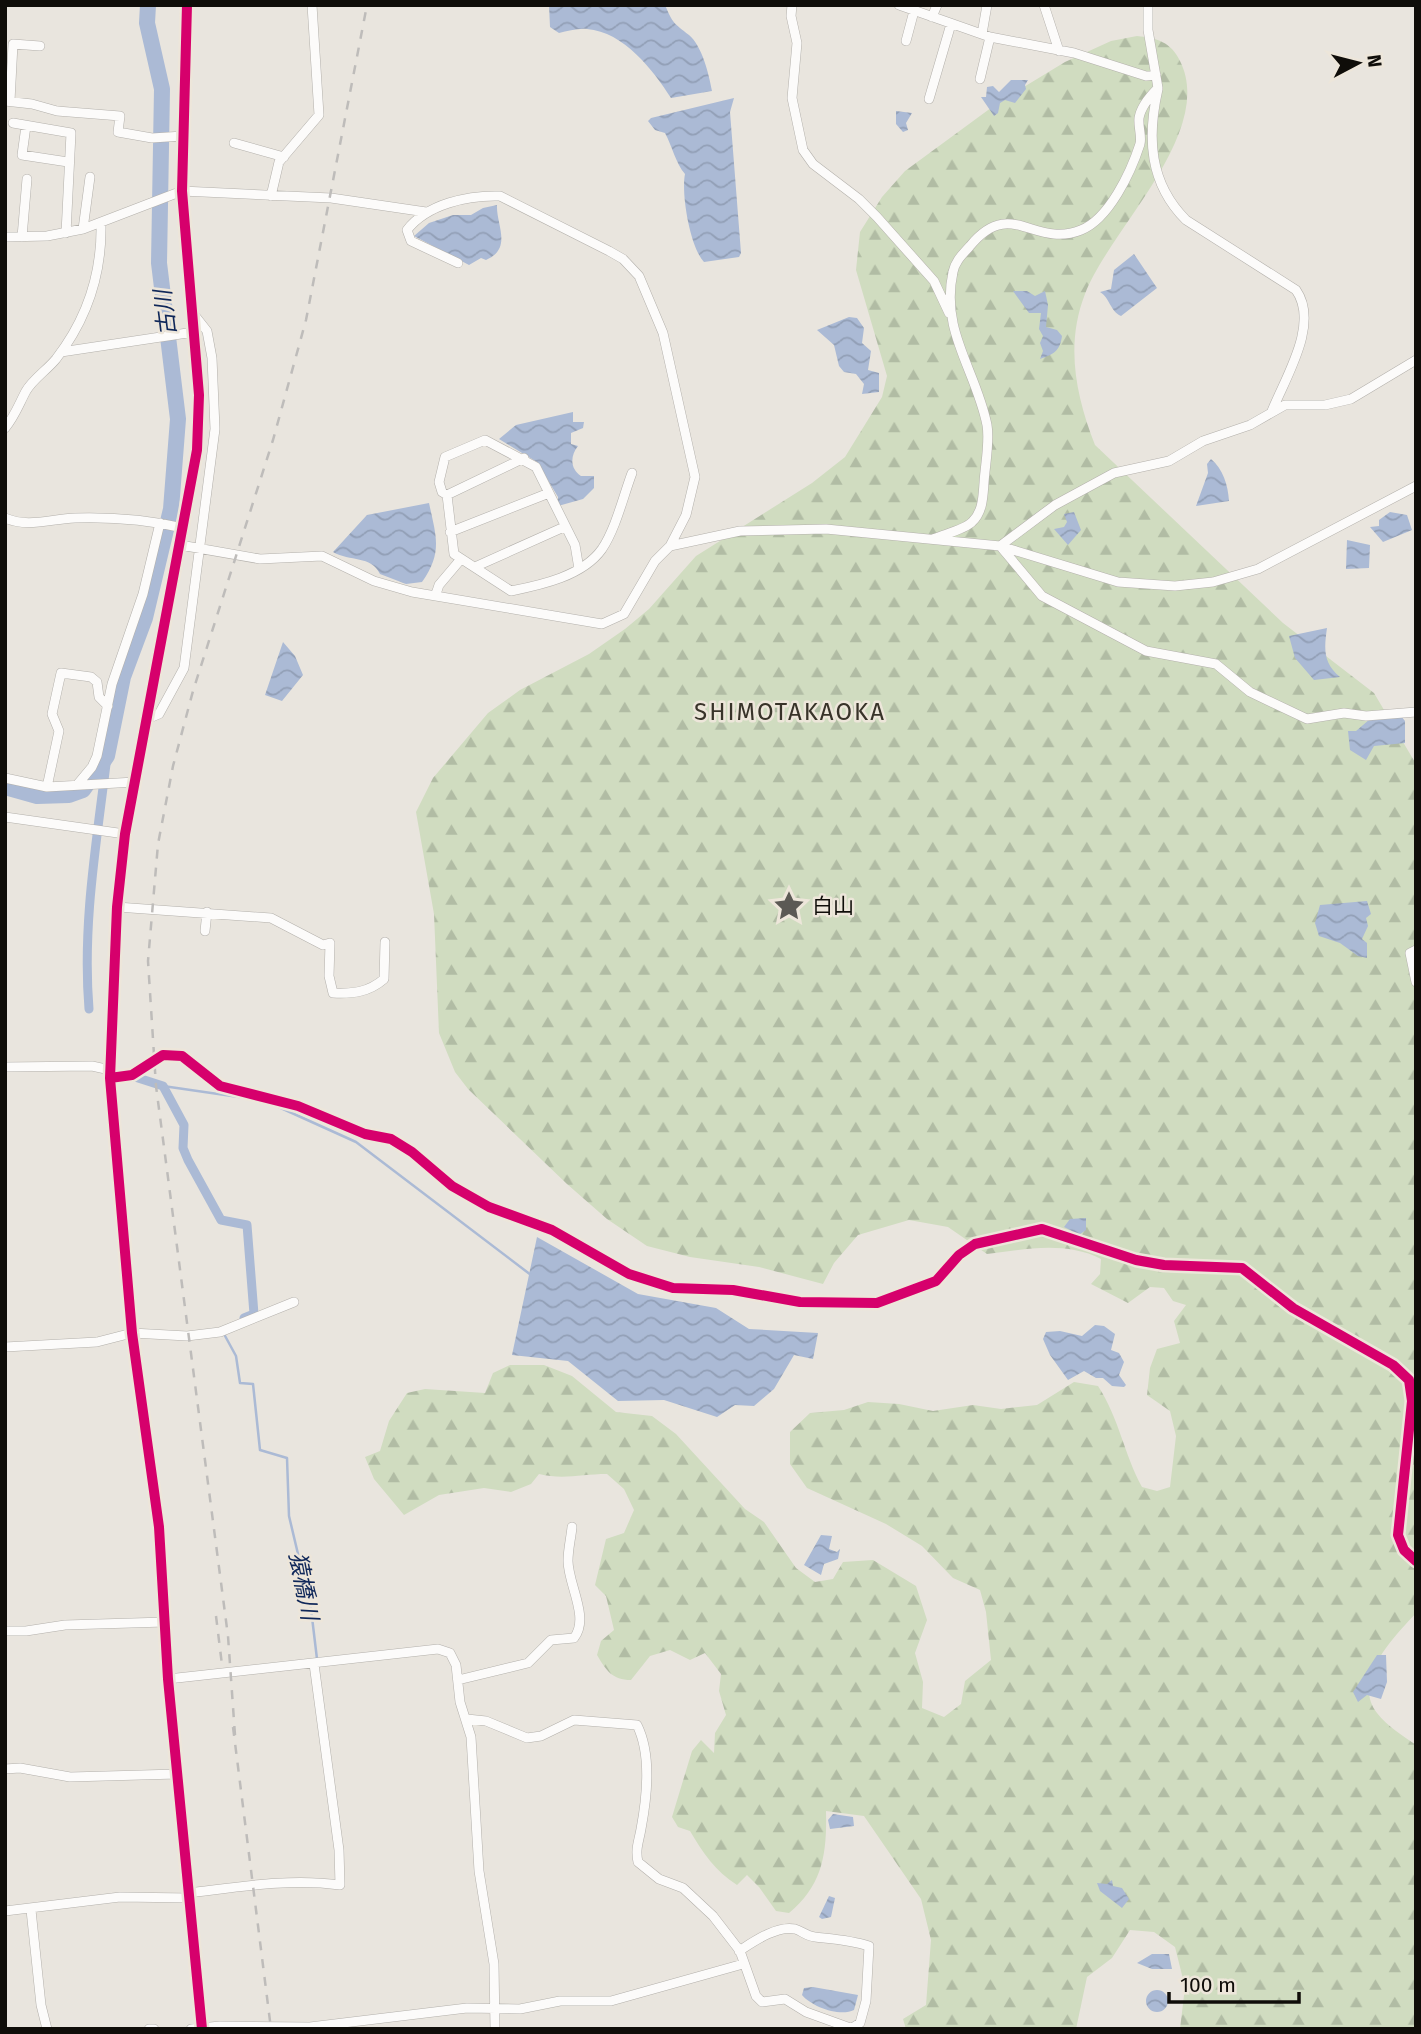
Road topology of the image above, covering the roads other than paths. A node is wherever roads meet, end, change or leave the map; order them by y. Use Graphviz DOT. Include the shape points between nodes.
graph roads {
  1 [pos="187,5"];
  2 [pos="312,5"];
  3 [pos="792,5"];
  4 [pos="899,5"];
  5 [pos="937,5"];
  6 [pos="987,5"];
  7 [pos="1044,5"];
  8 [pos="1148,5"];
  9 [pos="914,11"];
  10 [pos="932,18"];
  11 [pos="951,24"];
  12 [pos="986,36"];
  13 [pos="906,41"];
  14 [pos="40,46"];
  15 [pos="1059,51"];
  16 [pos="1156,75"];
  17 [pos="979,79"];
  18 [pos="1158,88"];
  19 [pos="929,99"];
  20 [pos="7,101"];
  21 [pos="13,123"];
  22 [pos="26,125"];
  23 [pos="183,136"];
  24 [pos="234,143"];
  25 [pos="284,157"];
  26 [pos="68,162"];
  27 [pos="90,177"];
  28 [pos="27,178"];
  29 [pos="182,191"];
  30 [pos="271,196"];
  31 [pos="426,212"];
  32 [pos="101,224"];
  33 [pos="83,229"];
  34 [pos="66,233"];
  35 [pos="5,237"];
  36 [pos="22,237"];
  37 [pos="458,263"];
  38 [pos="192,312"];
  39 [pos="951,322"];
  40 [pos="194,332"];
  41 [pos="61,352"];
  42 [pos="1416,360"];
  43 [pos="1272,411"];
  44 [pos="5,428"];
  45 [pos="524,458"];
  46 [pos="632,473"];
  47 [pos="1416,486"];
  48 [pos="549,493"];
  49 [pos="447,495"];
  50 [pos="5,518"];
  51 [pos="161,523"];
  52 [pos="179,527"];
  53 [pos="564,527"];
  54 [pos="450,532"];
  55 [pos="932,540"];
  56 [pos="180,545"];
  57 [pos="670,546"];
  58 [pos="1000,546"];
  59 [pos="201,549"];
  60 [pos="461,559"];
  61 [pos="477,566"];
  62 [pos="579,569"];
  63 [pos="436,593"];
  64 [pos="107,706"];
  65 [pos="1416,712"];
  66 [pos="147,719"];
  67 [pos="5,778"];
  68 [pos="135,782"];
  69 [pos="79,785"];
  70 [pos="47,786"];
  71 [pos="5,817"];
  72 [pos="125,834"];
  73 [pos="117,907"];
  74 [pos="207,912"];
  75 [pos="205,931"];
  76 [pos="386,942"];
  77 [pos="1416,950"];
  78 [pos="1416,982"];
  79 [pos="5,1067"];
  80 [pos="110,1074"];
  81 [pos="294,1302"];
  82 [pos="132,1333"];
  83 [pos="5,1347"];
  84 [pos="572,1527"];
  85 [pos="1416,1561"];
  86 [pos="165,1622"];
  87 [pos="5,1631"];
  88 [pos="316,1664"];
  89 [pos="168,1679"];
  90 [pos="458,1680"];
  91 [pos="467,1719"];
  92 [pos="5,1769"];
  93 [pos="177,1774"];
  94 [pos="188,1895"];
  95 [pos="32,1910"];
  96 [pos="5,1911"];
  97 [pos="739,1951"];
  98 [pos="743,1964"];
  99 [pos="494,2010"];
  100 [pos="333,2027"];
  101 [pos="202,2028"];
  102 [pos="853,2028"];
  103 [pos="47,2029"];
  104 [pos="191,2029"];
  105 [pos="495,2029"];
  1 -- 23 [label="street"];
  2 -- 25 [label="street" via="319,115"];
  3 -- 39 [label="street" via="797,43 792,98 803,150 813,164 859,199 934,281"];
  4 -- 9 [label="street"];
  5 -- 10 [label="street"];
  6 -- 12 [label="street"];
  7 -- 15 [label="street"];
  8 -- 16 [label="street"];
  9 -- 10 [label="street"];
  9 -- 13 [label="street"];
  10 -- 11 [label="street"];
  11 -- 12 [label="street"];
  11 -- 19 [label="street"];
  12 -- 15 [label="street"];
  12 -- 17 [label="street"];
  14 -- 20 [label="street" via="13,44"];
  15 -- 16 [label="street"];
  16 -- 18 [label="street"];
  18 -- 39 [label="street" via="1139,118 1141,142 1132,164 1098,218 1081,230 1062,234 1010,222 987,228 957,261"];
  18 -- 43 [label="street" via="1150,125 1152,150 1157,172 1176,208 1186,220 1296,290 1303,300 1299,346"];
  20 -- 23 [label="street" via="120,116 118,132 152,138"];
  21 -- 22 [label="street"];
  22 -- 26 [label="street" via="71,133"];
  22 -- 26 [label="street" via="22,155"];
  23 -- 29 [label="street"];
  24 -- 25 [label="street"];
  25 -- 30 [label="street"];
  26 -- 34 [label="street"];
  27 -- 33 [label="street"];
  28 -- 36 [label="street"];
  29 -- 30 [label="street"];
  29 -- 32 [label="street"];
  29 -- 38 [label="street"];
  30 -- 31 [label="street" via="331,198"];
  31 -- 37 [label="street" via="407,230 408,237"];
  31 -- 57 [label="street" via="481,195 500,196 624,259 639,276 663,333 695,477 686,515"];
  32 -- 33 [label="street"];
  32 -- 41 [label="street" via="100,267 94,288"];
  33 -- 34 [label="street"];
  34 -- 36 [label="street"];
  35 -- 36 [label="street"];
  38 -- 40 [label="street"];
  38 -- 59 [label="street" via="207,331 216,404"];
  39 -- 55 [label="street" via="988,428 984,494 971,523"];
  40 -- 41 [label="street"];
  40 -- 52 [label="street" via="199,423"];
  41 -- 44 [label="street" via="27,389"];
  42 -- 43 [label="street" via="1351,399 1325,405 1285,405"];
  43 -- 58 [label="street" via="1168,461 1095,481"];
  45 -- 48 [label="street" via="536,467"];
  45 -- 49 [label="street"];
  45 -- 49 [label="street" via="485,440 445,457 439,482"];
  46 -- 62 [label="street" via="601,549"];
  47 -- 58 [label="street" via="1280,559 1213,582 1175,586 1118,582"];
  48 -- 53 [label="street"];
  48 -- 54 [label="street"];
  49 -- 54 [label="street"];
  50 -- 51 [label="street" via="19,524 73,518"];
  51 -- 52 [label="street"];
  51 -- 64 [label="street"];
  52 -- 56 [label="street"];
  53 -- 61 [label="street"];
  53 -- 62 [label="street" via="575,545"];
  54 -- 60 [label="street" via="451,548"];
  55 -- 57 [label="street" via="768,528"];
  55 -- 58 [label="street"];
  56 -- 59 [label="street"];
  56 -- 66 [label="street"];
  57 -- 63 [label="street" via="655,561 624,614 602,624"];
  58 -- 65 [label="street" via="1042,596 1146,651 1216,664 1250,692 1307,719 1344,713"];
  59 -- 63 [label="street" via="269,560 322,556 374,581 412,592"];
  59 -- 66 [label="street" via="184,668 159,714"];
  60 -- 61 [label="street"];
  60 -- 63 [label="street"];
  61 -- 62 [label="street" via="510,591"];
  64 -- 69 [label="street" via="97,756"];
  64 -- 70 [label="street" via="91,677 61,673 52,714 58,731"];
  66 -- 68 [label="street"];
  67 -- 70 [label="street"];
  68 -- 69 [label="street"];
  68 -- 72 [label="street"];
  69 -- 70 [label="street"];
  71 -- 72 [label="street"];
  72 -- 73 [label="street"];
  73 -- 74 [label="street"];
  73 -- 80 [label="street"];
  74 -- 75 [label="street"];
  74 -- 76 [label="street" via="271,918 323,945 330,943 333,993 374,988 384,979"];
  77 -- 78 [label="street" via="1410,953"];
  79 -- 80 [label="street" via="92,1066"];
  80 -- 82 [label="street"];
  80 -- 85 [label="street" via="132,1075 163,1055 182,1056 219,1086 298,1106 365,1134 391,1139 452,1186 489,1207 552,1230 629,1274 673,1289 733,1290 800,1302 877,1303 936,1281 975,1244 1042,1229 1136,1260 1242,1268 1293,1308 1393,1365 1409,1380 1412,1402 1398,1535 1404,1550"];
  81 -- 82 [label="street" via="223,1331 187,1336"];
  82 -- 83 [label="street" via="97,1342"];
  82 -- 86 [label="street" via="153,1465"];
  84 -- 90 [label="street" via="568,1561 579,1632 574,1638 551,1640 528,1663"];
  86 -- 87 [label="street"];
  86 -- 89 [label="street"];
  88 -- 89 [label="street"];
  88 -- 90 [label="street" via="438,1649 450,1653"];
  88 -- 94 [label="street" via="340,1885 313,1881"];
  89 -- 93 [label="street"];
  90 -- 91 [label="street"];
  91 -- 97 [label="street" via="485,1721 527,1738 541,1737 574,1720 637,1725 646,1759 638,1862 659,1879 683,1888 713,1916"];
  91 -- 99 [label="street" via="479,1871 494,1964"];
  92 -- 93 [label="street" via="71,1777"];
  93 -- 94 [label="street"];
  94 -- 95 [label="street" via="120,1897"];
  94 -- 101 [label="street"];
  95 -- 96 [label="street"];
  95 -- 103 [label="street" via="37,1978"];
  97 -- 98 [label="street"];
  97 -- 102 [label="street" via="786,1929 869,1946 866,2001 860,2023"];
  98 -- 99 [label="street" via="611,2001 560,2001"];
  98 -- 102 [label="street" via="762,2002 785,1999 806,2012"];
  99 -- 100 [label="street" via="467,2008"];
  99 -- 105 [label="street"];
  100 -- 101 [label="street"];
  101 -- 104 [label="street"];
}
